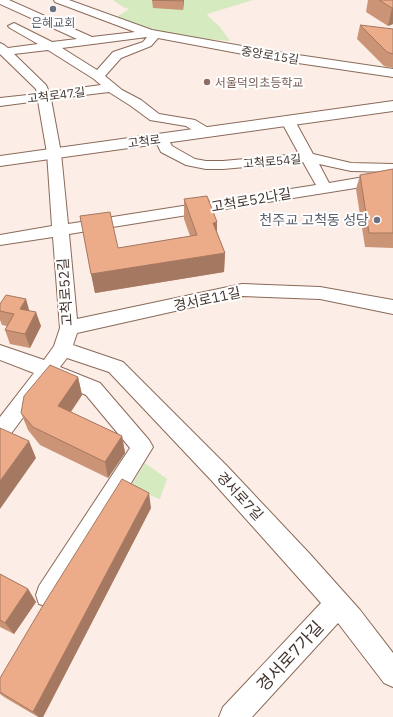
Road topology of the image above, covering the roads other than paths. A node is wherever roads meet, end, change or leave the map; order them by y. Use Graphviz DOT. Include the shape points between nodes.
graph roads {
  1 [pos="0,0"];
  2 [pos="59,0"];
  3 [pos="74,6"];
  4 [pos="40,19"];
  5 [pos="152,34"];
  6 [pos="90,41"];
  7 [pos="50,46"];
  8 [pos="3,50"];
  9 [pos="393,72"];
  10 [pos="98,76"];
  11 [pos="111,88"];
  12 [pos="43,96"];
  13 [pos="0,102"];
  14 [pos="393,106"];
  15 [pos="288,121"];
  16 [pos="205,132"];
  17 [pos="161,138"];
  18 [pos="54,153"];
  19 [pos="308,157"];
  20 [pos="0,161"];
  21 [pos="393,168"];
  22 [pos="393,177"];
  23 [pos="325,188"];
  24 [pos="61,231"];
  25 [pos="0,240"];
  26 [pos="393,307"];
  27 [pos="69,328"];
  28 [pos="63,350"];
  29 [pos="0,352"];
  30 [pos="48,370"];
  31 [pos="0,433"];
  32 [pos="48,595"];
  33 [pos="338,604"];
  34 [pos="393,674"];
  35 [pos="241,714"];
  1 -- 4 [label="street"];
  2 -- 3 [label="street, 중앙로15길"];
  3 -- 4 [label="street"];
  3 -- 5 [label="street, 중앙로15길"];
  4 -- 6 [label="street"];
  4 -- 7 [label="street" via="10,27"];
  5 -- 6 [label="street, 중앙로15길"];
  5 -- 9 [label="street, 중앙로15길" via="264,54"];
  5 -- 10 [label="street" via="147,44 117,55"];
  6 -- 7 [label="street, 중앙로15길"];
  7 -- 8 [label="street, 중앙로15길"];
  7 -- 10 [label="street"];
  8 -- 12 [label="street, 고척로52길" via="42,88"];
  10 -- 11 [label="street"];
  11 -- 12 [label="street, 고척로47길"];
  11 -- 16 [label="street" via="155,116 190,122"];
  12 -- 13 [label="street, 고척로47길"];
  12 -- 18 [label="street, 고척로52길"];
  14 -- 15 [label="main road, 고척로"];
  15 -- 16 [label="main road, 고척로"];
  15 -- 19 [label="street"];
  16 -- 17 [label="main road, 고척로"];
  17 -- 18 [label="main road, 고척로"];
  17 -- 19 [label="street, 고척로54길" via="166,149 191,162 206,165"];
  18 -- 20 [label="main road, 고척로"];
  18 -- 24 [label="street, 고척로52길"];
  19 -- 21 [label="street, 고척로54길" via="351,166"];
  19 -- 23 [label="street"];
  22 -- 23 [label="street, 고척로52나길"];
  23 -- 24 [label="street, 고척로52나길"];
  24 -- 25 [label="street, 고척로52나길"];
  24 -- 27 [label="street, 고척로52길"];
  26 -- 27 [label="street, 경서로11길" via="320,292 242,290"];
  27 -- 28 [label="street, 고척로52길"];
  28 -- 30 [label="street, 고척로52길"];
  28 -- 33 [label="street, 경서로7길" via="116,367 225,479"];
  29 -- 30 [label="street"];
  30 -- 31 [label="street, 고척로52길"];
  30 -- 32 [label="street" via="93,390 142,447"];
  33 -- 34 [label="street, 경서로7길"];
  33 -- 35 [label="street, 경서로7가길"];
}
